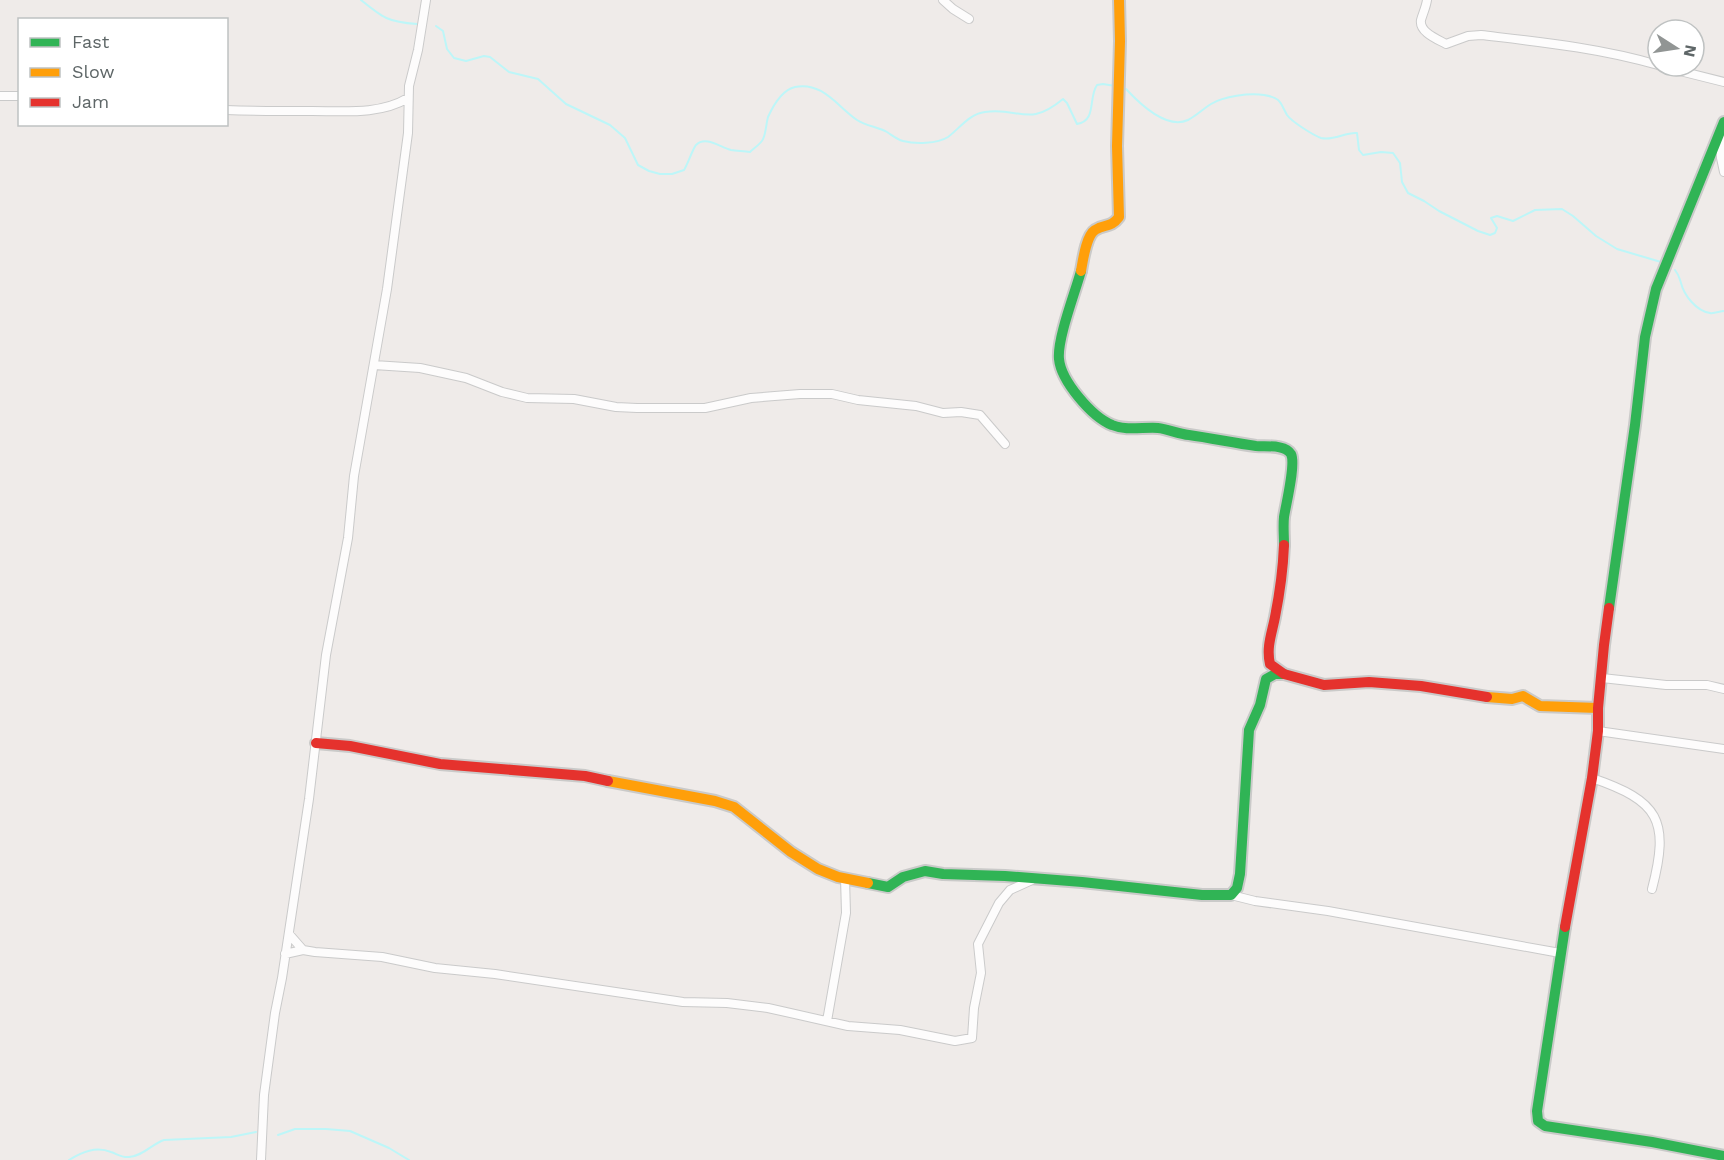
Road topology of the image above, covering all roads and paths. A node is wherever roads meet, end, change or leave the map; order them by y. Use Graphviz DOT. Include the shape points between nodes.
graph roads {
  1 [pos="426,0"];
  2 [pos="943,0"];
  3 [pos="1119,0"];
  4 [pos="1427,0"];
  5 [pos="969,19"];
  6 [pos="1646,62"];
  7 [pos="1706,78"];
  8 [pos="1724,82"];
  9 [pos="0,96"];
  10 [pos="18,96"];
  11 [pos="408,98"];
  12 [pos="228,110"];
  13 [pos="1722,126"];
  14 [pos="1724,172"];
  15 [pos="374,365"];
  16 [pos="1005,444"];
  17 [pos="1284,674"];
  18 [pos="1602,678"];
  19 [pos="1724,689"];
  20 [pos="1598,708"];
  21 [pos="1598,731"];
  22 [pos="316,743"];
  23 [pos="1724,749"];
  24 [pos="1592,778"];
  25 [pos="845,878"];
  26 [pos="1032,879"];
  27 [pos="1652,889"];
  28 [pos="1231,895"];
  29 [pos="289,934"];
  30 [pos="303,950"];
  31 [pos="1560,953"];
  32 [pos="285,954"];
  33 [pos="827,1021"];
  34 [pos="1724,1156"];
  35 [pos="261,1160"];
  1 -- 11 [label="street"];
  2 -- 5 [label="street"];
  3 -- 17 [label="street" via="1119,217 1114,224 1089,237 1059,360 1076,394 1111,425 1159,428 1290,452 1283,572 1268,646 1270,664"];
  4 -- 6 [label="street" via="1421,27 1446,44 1480,35 1568,46"];
  7 -- 8 [label="street"];
  9 -- 10 [label="street"];
  11 -- 12 [label="street" via="368,111"];
  11 -- 15 [label="street" via="408,133"];
  13 -- 14 [label="street"];
  13 -- 18 [label="street" via="1656,289 1645,337"];
  15 -- 16 [label="street" via="420,368 527,398 574,399 616,407 705,408 751,398 832,394 943,413 980,415"];
  15 -- 22 [label="street" via="326,655"];
  17 -- 20 [label="street" via="1324,685 1369,682 1421,686 1512,699 1522,696 1540,705"];
  17 -- 28 [label="street" via="1265,680 1260,707 1251,720 1242,846 1237,888"];
  18 -- 19 [label="street"];
  18 -- 20 [label="street"];
  20 -- 21 [label="street"];
  21 -- 23 [label="street"];
  21 -- 24 [label="street"];
  22 -- 25 [label="street" via="440,764 585,777 715,801 742,812 818,869"];
  22 -- 29 [label="street"];
  24 -- 27 [label="street" via="1631,794 1652,811 1660,837 1660,859"];
  24 -- 31 [label="street"];
  25 -- 26 [label="street" via="888,887 903,877 925,871"];
  25 -- 33 [label="street" via="846,913"];
  26 -- 28 [label="street" via="1202,896"];
  26 -- 33 [label="street" via="1010,890 999,903 978,944 981,973 972,1038 955,1041"];
  28 -- 31 [label="street"];
  29 -- 30 [label="street"];
  29 -- 32 [label="street"];
  30 -- 32 [label="street"];
  30 -- 33 [label="street" via="382,957 435,968 683,1002 768,1008"];
  31 -- 34 [label="street" via="1538,1121 1545,1126"];
  32 -- 35 [label="street" via="264,1095"];
}
